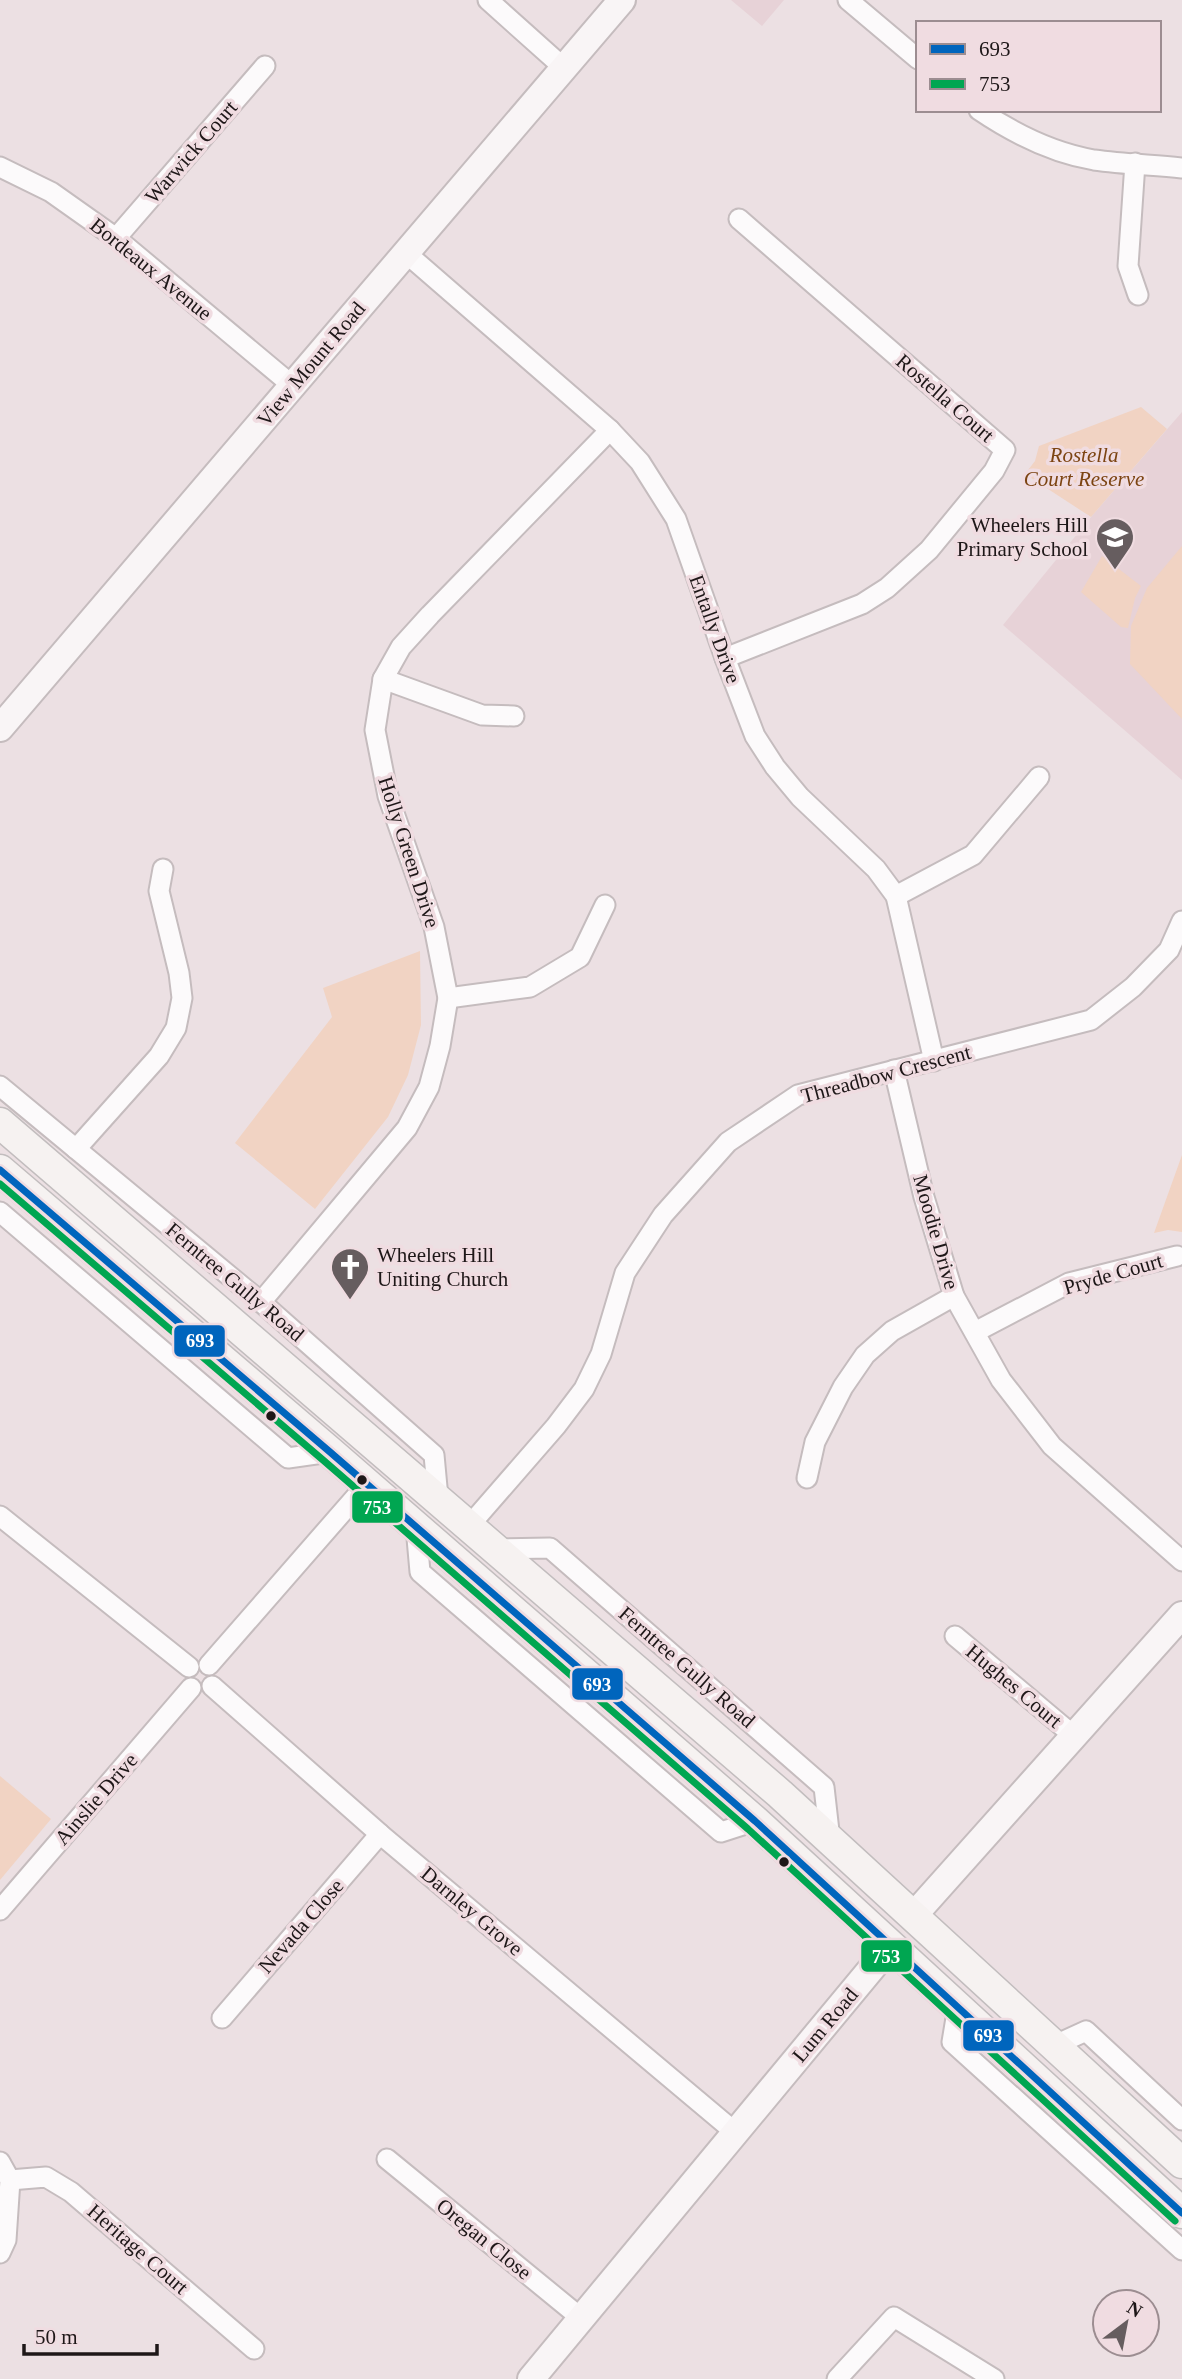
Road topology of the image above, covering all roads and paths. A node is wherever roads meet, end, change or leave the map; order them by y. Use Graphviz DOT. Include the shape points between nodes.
graph roads {
  1 [pos="488,0"];
  2 [pos="622,0"];
  3 [pos="848,0"];
  4 [pos="916,57"];
  5 [pos="265,66"];
  6 [pos="565,68"];
  7 [pos="982,112"];
  8 [pos="1135,163"];
  9 [pos="0,167"];
  10 [pos="1182,168"];
  11 [pos="739,219"];
  12 [pos="116,238"];
  13 [pos="406,253"];
  14 [pos="1138,295"];
  15 [pos="293,386"];
  16 [pos="610,430"];
  17 [pos="725,658"];
  18 [pos="383,678"];
  19 [pos="513,716"];
  20 [pos="0,728"];
  21 [pos="1039,777"];
  22 [pos="163,869"];
  23 [pos="896,896"];
  24 [pos="605,905"];
  25 [pos="1182,921"];
  26 [pos="1175,954"];
  27 [pos="448,998"];
  28 [pos="934,1061"];
  29 [pos="894,1070"];
  30 [pos="0,1086"];
  31 [pos="0,1123"];
  32 [pos="76,1149"];
  33 [pos="0,1170"];
  34 [pos="0,1212"];
  35 [pos="1177,1256"];
  36 [pos="954,1296"];
  37 [pos="261,1302"];
  38 [pos="975,1332"];
  39 [pos="331,1452"];
  40 [pos="390,1456"];
  41 [pos="807,1478"];
  42 [pos="367,1484"];
  43 [pos="438,1498"];
  44 [pos="0,1516"];
  45 [pos="469,1526"];
  46 [pos="497,1549"];
  47 [pos="1182,1561"];
  48 [pos="1182,1615"];
  49 [pos="955,1636"];
  50 [pos="209,1665"];
  51 [pos="189,1667"];
  52 [pos="212,1686"];
  53 [pos="191,1689"];
  54 [pos="1074,1736"];
  55 [pos="780,1794"];
  56 [pos="755,1821"];
  57 [pos="380,1834"];
  58 [pos="830,1840"];
  59 [pos="0,1910"];
  60 [pos="914,1915"];
  61 [pos="891,1945"];
  62 [pos="958,2006"];
  63 [pos="222,2018"];
  64 [pos="1053,2046"];
  65 [pos="1030,2072"];
  66 [pos="1182,2120"];
  67 [pos="736,2133"];
  68 [pos="387,2159"];
  69 [pos="0,2162"];
  70 [pos="1182,2163"];
  71 [pos="10,2180"];
  72 [pos="1182,2213"];
  73 [pos="1182,2250"];
  74 [pos="0,2253"];
  75 [pos="582,2318"];
  76 [pos="254,2350"];
  77 [pos="531,2379"];
  78 [pos="837,2379"];
  79 [pos="994,2379"];
  1 -- 6 [label="street"];
  2 -- 6 [label="street, View Mount Road"];
  3 -- 4 [label="street"];
  5 -- 12 [label="street, Warwick Court"];
  6 -- 13 [label="street, View Mount Road"];
  7 -- 8 [label="street" via="1002,126 1059,150 1093,160"];
  8 -- 10 [label="street"];
  8 -- 14 [label="street" via="1128,266"];
  9 -- 12 [label="street, Bordeaux Avenue" via="51,192"];
  11 -- 17 [label="street, Rostella Court" via="1005,450 994,471 929,550 887,588 862,604"];
  12 -- 15 [label="street, Bordeaux Avenue"];
  13 -- 15 [label="street, View Mount Road"];
  13 -- 16 [label="street, Entally Drive"];
  15 -- 20 [label="street, View Mount Road"];
  16 -- 17 [label="street, Entally Drive" via="640,462 676,519"];
  16 -- 18 [label="street, Holly Green Drive" via="408,639"];
  17 -- 23 [label="street, Entally Drive" via="755,736 775,767 876,869"];
  18 -- 19 [label="street" via="482,715"];
  18 -- 27 [label="street, Holly Green Drive" via="374,730 388,796 434,927"];
  21 -- 23 [label="street" via="973,855"];
  22 -- 32 [label="street" via="159,891 183,998 176,1028 159,1056"];
  23 -- 28 [label="street, Entally Drive"];
  24 -- 27 [label="street" via="580,957 530,987"];
  25 -- 26 [label="street, Threadbow Crescent"];
  26 -- 28 [label="street, Threadbow Crescent" via="1091,1020"];
  27 -- 37 [label="street, Holly Green Drive" via="429,1087 407,1128"];
  28 -- 29 [label="street, Threadbow Crescent"];
  29 -- 36 [label="street, Moodie Drive" via="924,1197"];
  29 -- 45 [label="street, Threadbow Crescent" via="798,1095 728,1142 663,1215 625,1273 601,1354 584,1389"];
  30 -- 32 [label="street, Ferntree Gully Road"];
  31 -- 40 [label="main road, Ferntree Gully Road"];
  32 -- 37 [label="street, Ferntree Gully Road"];
  33 -- 39 [label="main road"];
  34 -- 39 [label="street" via="288,1458"];
  35 -- 38 [label="street, Pryde Court" via="1069,1283"];
  36 -- 38 [label="street, Moodie Drive"];
  36 -- 41 [label="street" via="892,1331 865,1355 842,1387 815,1442"];
  37 -- 43 [label="street, Ferntree Gully Road" via="434,1455"];
  38 -- 47 [label="street, Moodie Drive" via="1000,1380 1052,1446"];
  39 -- 42 [label="main road"];
  40 -- 42 [label="main road"];
  40 -- 43 [label="main road, Ferntree Gully Road"];
  42 -- 50 [label="street"];
  42 -- 56 [label="main road"];
  43 -- 45 [label="main road, Ferntree Gully Road"];
  44 -- 51 [label="street"];
  45 -- 46 [label="main road, Ferntree Gully Road"];
  46 -- 55 [label="main road, Ferntree Gully Road"];
  46 -- 58 [label="street, Ferntree Gully Road" via="550,1548 572,1566 824,1787"];
  48 -- 54 [label="street, Lum Road"];
  49 -- 54 [label="street, Hughes Court"];
  50 -- 51 [label="street" via="200,1662"];
  50 -- 52 [label="street" via="215,1677"];
  51 -- 53 [label="street" via="185,1677"];
  52 -- 53 [label="street"];
  52 -- 57 [label="street, Darnley Grove"];
  53 -- 59 [label="street, Ainslie Drive"];
  54 -- 60 [label="street, Lum Road"];
  55 -- 56 [label="main road"];
  55 -- 58 [label="main road, Ferntree Gully Road"];
  56 -- 61 [label="main road"];
  57 -- 63 [label="street, Nevada Close"];
  57 -- 67 [label="street, Darnley Grove"];
  58 -- 60 [label="main road, Ferntree Gully Road"];
  60 -- 61 [label="main road, Lum Road"];
  60 -- 64 [label="main road, Ferntree Gully Road"];
  61 -- 62 [label="main road"];
  61 -- 67 [label="street, Lum Road"];
  62 -- 65 [label="main road"];
  62 -- 73 [label="street" via="952,2042"];
  64 -- 65 [label="main road"];
  64 -- 66 [label="street" via="1086,2031"];
  64 -- 70 [label="main road, Ferntree Gully Road"];
  65 -- 72 [label="main road"];
  67 -- 75 [label="street, Lum Road"];
  68 -- 75 [label="street, Oregan Close"];
  69 -- 71 [label="street"];
  71 -- 74 [label="street" via="6,2240"];
  71 -- 76 [label="street, Heritage Court" via="46,2177 71,2192"];
  75 -- 77 [label="street, Lum Road"];
  78 -- 79 [label="street" via="894,2316"];
}
